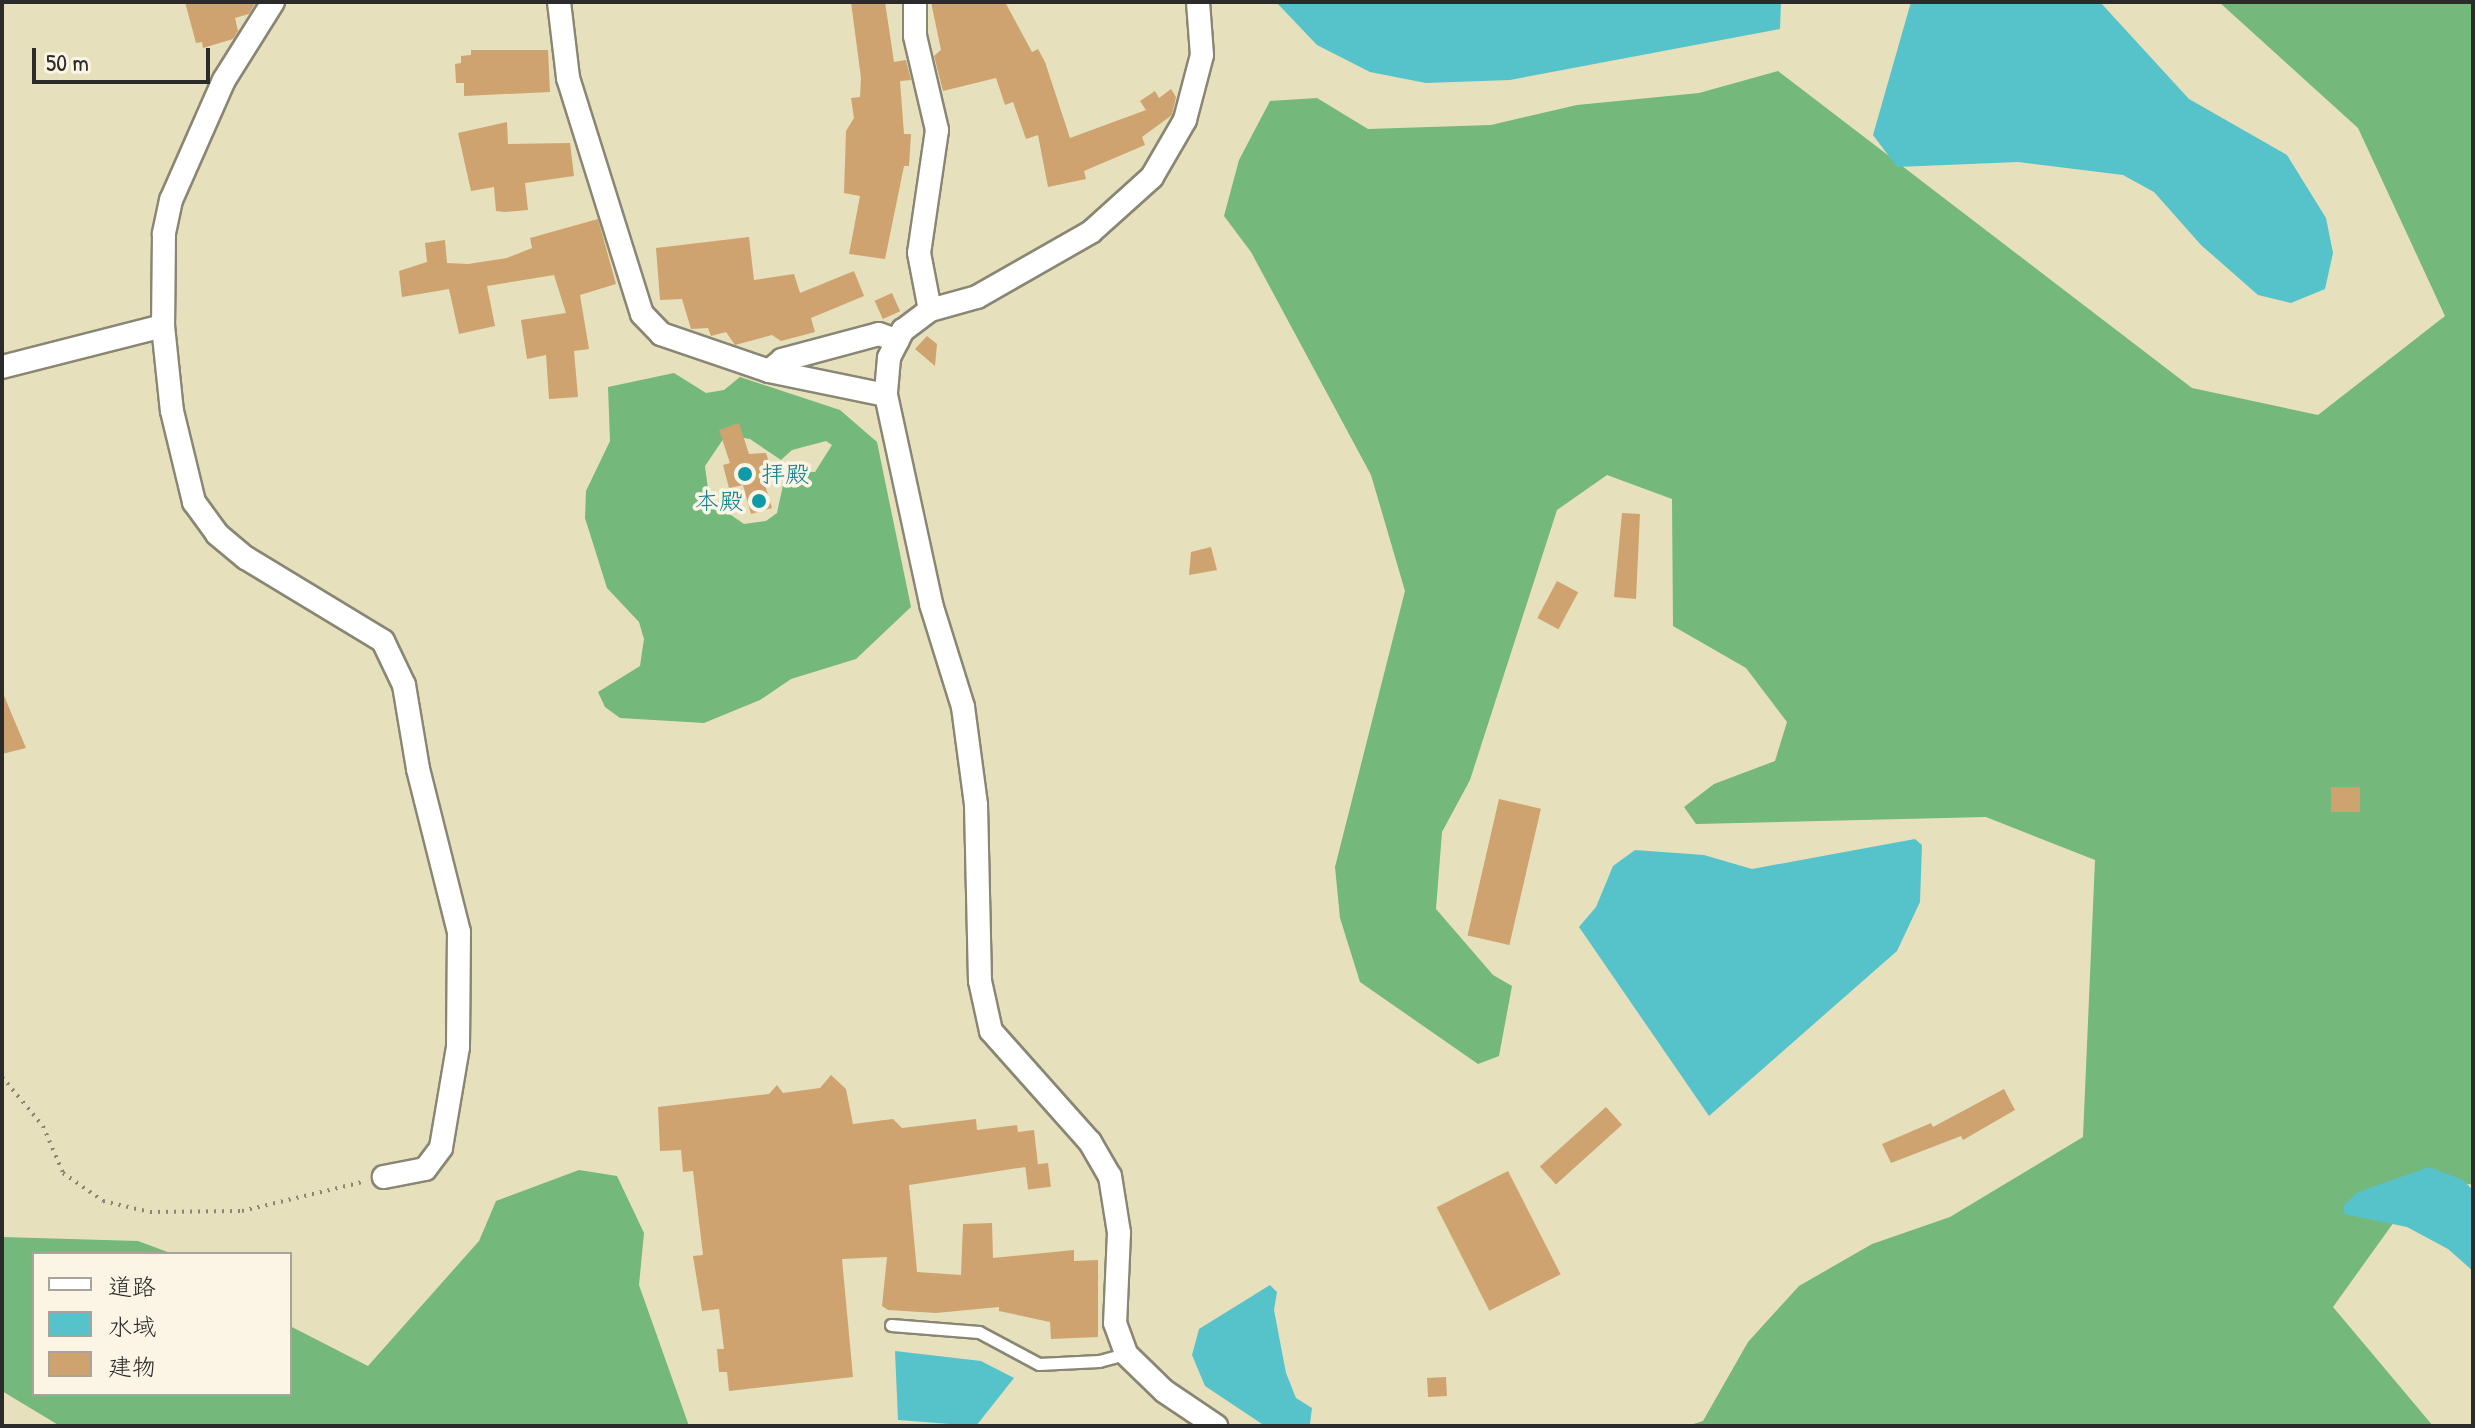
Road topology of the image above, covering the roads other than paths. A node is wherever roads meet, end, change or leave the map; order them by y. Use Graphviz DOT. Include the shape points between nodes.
graph roads {
  1 [pos="273,2"];
  2 [pos="559,2"];
  3 [pos="915,2"];
  4 [pos="1198,2"];
  5 [pos="930,310"];
  6 [pos="163,326"];
  7 [pos="898,341"];
  8 [pos="2,367"];
  9 [pos="769,371"];
  10 [pos="886,395"];
  11 [pos="384,1177"];
  12 [pos="891,1325"];
  13 [pos="1126,1354"];
  14 [pos="1216,1426"];
  1 -- 6 [label="street" via="224,80 171,200 164,234"];
  2 -- 9 [label="street" via="568,78 642,314 661,334"];
  3 -- 5 [label="street" via="915,36 937,130 919,253"];
  4 -- 5 [label="street" via="1202,55 1185,120 1152,177 1091,232 977,297"];
  5 -- 7 [label="street" via="903,330"];
  6 -- 8 [label="street"];
  6 -- 11 [label="street" via="172,411 194,502 217,534 246,558 383,641 404,685 418,769 459,932 458,1047 441,1148 425,1169"];
  7 -- 9 [label="street" via="879,334 782,360"];
  7 -- 10 [label="street" via="889,358"];
  9 -- 10 [label="street"];
  10 -- 13 [label="street" via="931,604 963,707 976,805 985,1006 991,1031 1006,1054 1090,1142 1110,1176 1119,1233 1115,1323"];
  12 -- 13 [label="lane" via="979,1332 1039,1364"];
  13 -- 14 [label="street" via="1164,1391"];
}
